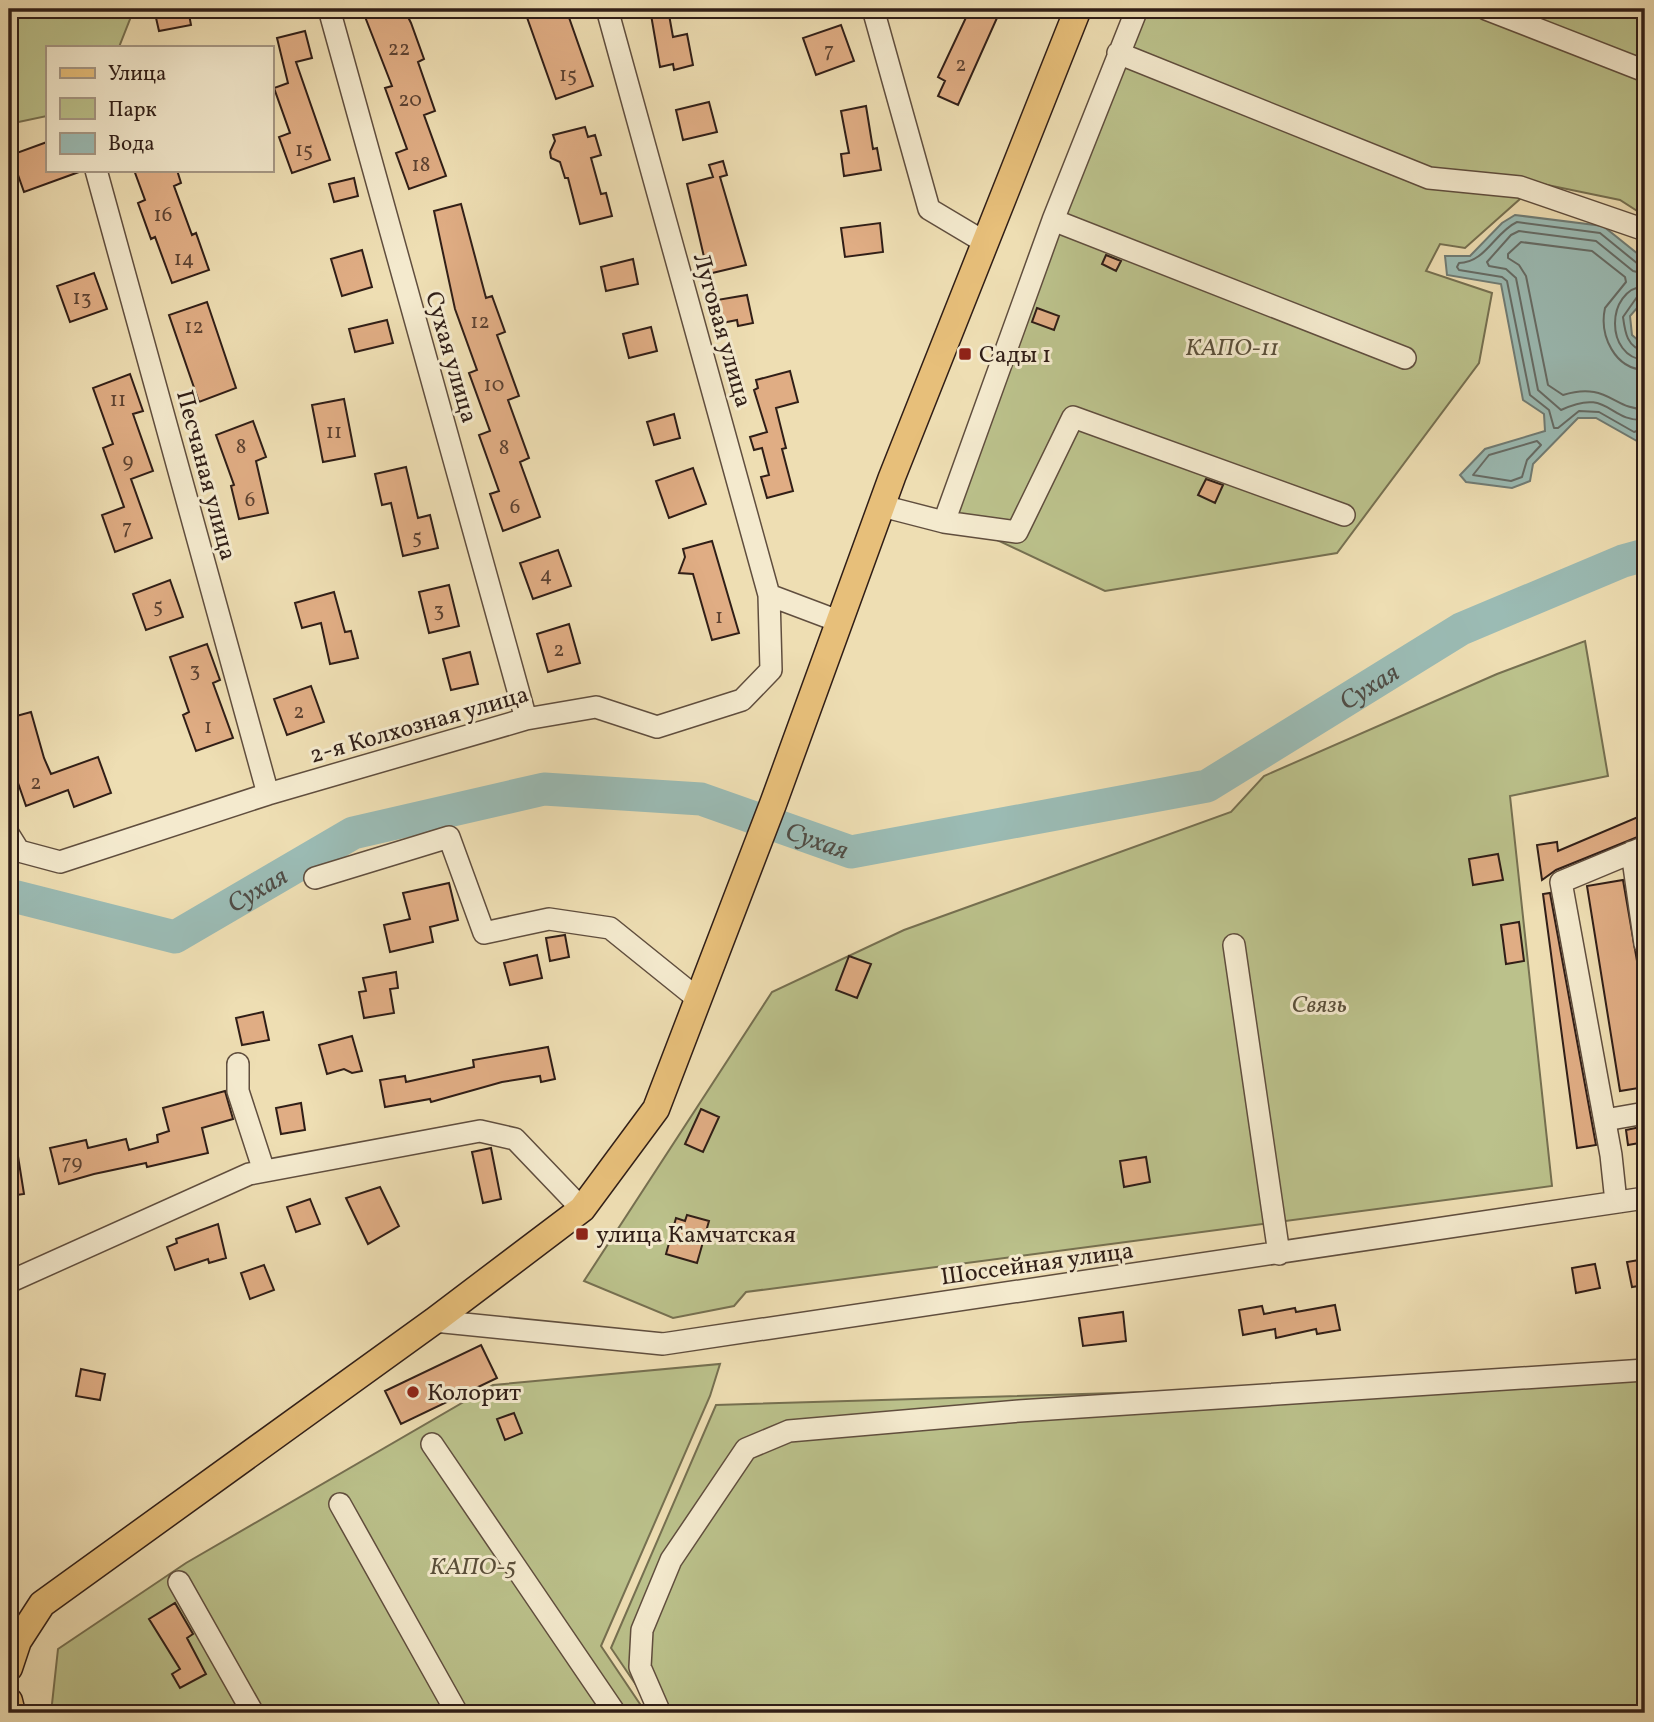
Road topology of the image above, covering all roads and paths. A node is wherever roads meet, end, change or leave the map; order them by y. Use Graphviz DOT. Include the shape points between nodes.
graph roads {
  1 [pos="329,9"];
  2 [pos="607,9"];
  3 [pos="873,9"];
  4 [pos="1078,9"];
  5 [pos="1137,9"];
  6 [pos="1486,9"];
  7 [pos="1118,53"];
  8 [pos="1645,71"];
  9 [pos="97,172"];
  10 [pos="1053,220"];
  11 [pos="1645,230"];
  12 [pos="986,243"];
  13 [pos="1405,358"];
  14 [pos="882,506"];
  15 [pos="1344,515"];
  16 [pos="944,522"];
  17 [pos="769,595"];
  18 [pos="838,621"];
  19 [pos="526,719"];
  20 [pos="268,794"];
  21 [pos="9,835"];
  22 [pos="1639,849"];
  23 [pos="315,878"];
  24 [pos="1645,944"];
  25 [pos="1234,945"];
  26 [pos="698,999"];
  27 [pos="238,1064"];
  28 [pos="1645,1113"];
  29 [pos="1605,1120"];
  30 [pos="264,1171"];
  31 [pos="1645,1198"];
  32 [pos="1616,1202"];
  33 [pos="582,1209"];
  34 [pos="1279,1254"];
  35 [pos="9,1282"];
  36 [pos="434,1321"];
  37 [pos="1645,1370"];
  38 [pos="432,1444"];
  39 [pos="340,1504"];
  40 [pos="179,1582"];
  41 [pos="13,1634"];
  42 [pos="9,1668"];
  43 [pos="9,1701"];
  44 [pos="12,1713"];
  45 [pos="253,1713"];
  46 [pos="457,1713"];
  47 [pos="615,1713"];
  48 [pos="660,1713"];
  1 -- 19 [label="street, Сухая улица"];
  2 -- 17 [label="street, Луговая улица"];
  3 -- 12 [label="street" via="929,209"];
  4 -- 12 [label="main road"];
  5 -- 7 [label="street"];
  6 -- 8 [label="street"];
  7 -- 10 [label="street"];
  7 -- 11 [label="street" via="1429,178 1520,187"];
  9 -- 20 [label="street, Песчаная улица"];
  10 -- 13 [label="street"];
  10 -- 16 [label="street"];
  12 -- 14 [label="main road"];
  14 -- 16 [label="street"];
  14 -- 18 [label="main road"];
  15 -- 16 [label="street" via="1073,417 1017,532"];
  17 -- 18 [label="street"];
  17 -- 19 [label="street, 2-я Колхозная улица" via="771,670 742,701 657,727 596,707"];
  18 -- 26 [label="main road"];
  19 -- 20 [label="street, 2-я Колхозная улица"];
  20 -- 21 [label="street, 2-я Колхозная улица" via="60,862 19,851"];
  22 -- 24 [label="street"];
  22 -- 29 [label="street" via="1562,881"];
  23 -- 26 [label="street" via="449,837 484,933 549,919 610,928"];
  25 -- 34 [label="street"];
  26 -- 33 [label="main road" via="656,1109"];
  27 -- 30 [label="street" via="238,1091"];
  28 -- 29 [label="street"];
  29 -- 32 [label="street"];
  30 -- 33 [label="street" via="480,1131 515,1139"];
  30 -- 35 [label="street"];
  31 -- 32 [label="street, Шоссейная улица"];
  32 -- 34 [label="street, Шоссейная улица"];
  33 -- 36 [label="main road"];
  34 -- 36 [label="street, Шоссейная улица" via="663,1345"];
  36 -- 41 [label="main road" via="42,1604"];
  37 -- 48 [label="street" via="1033,1410 789,1431 746,1448 671,1560 642,1630 640,1667"];
  38 -- 47 [label="street"];
  39 -- 46 [label="street"];
  40 -- 45 [label="street"];
  41 -- 42 [label="main road"];
  43 -- 44 [label="main road"];
}
